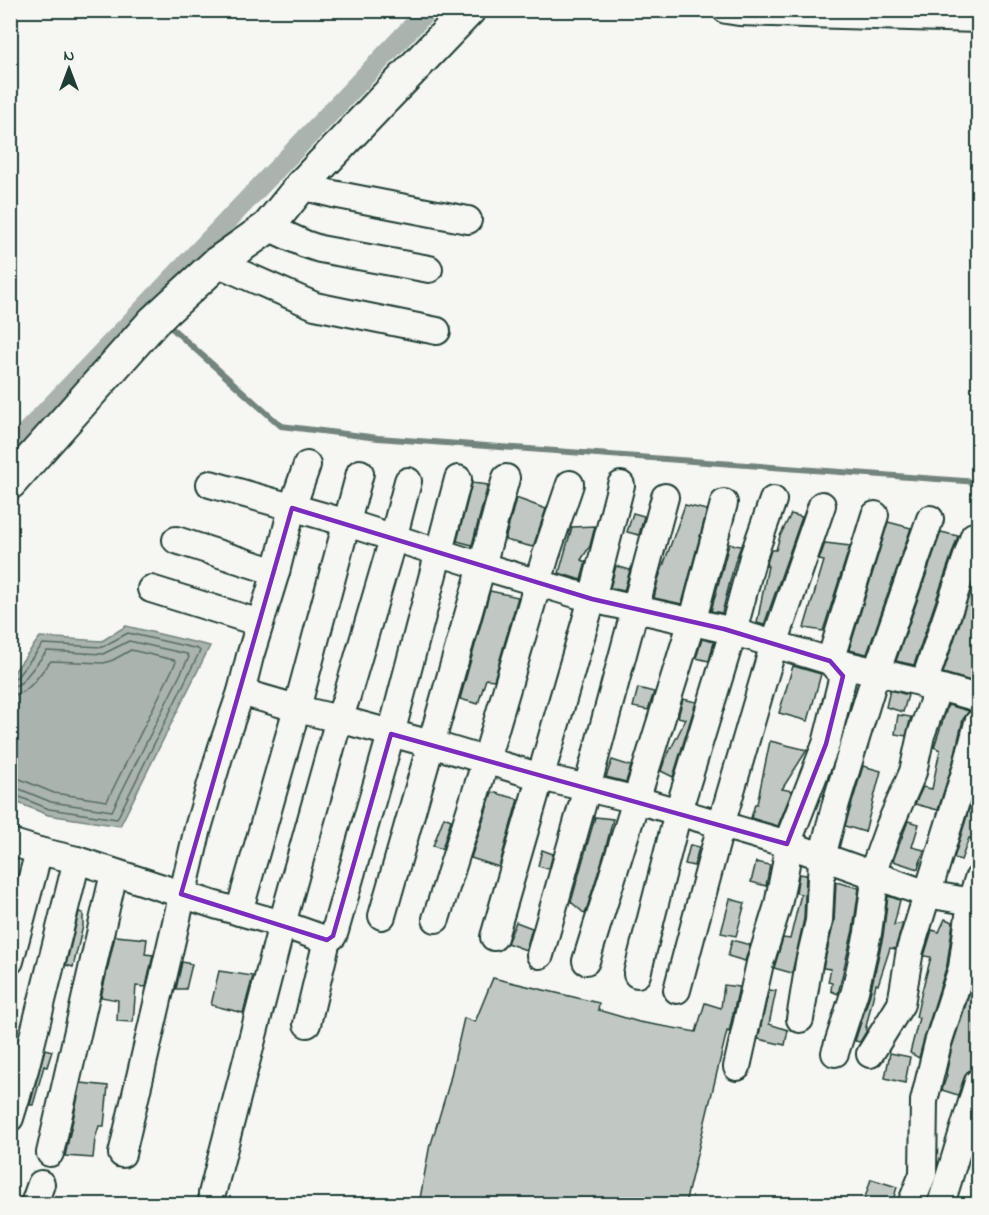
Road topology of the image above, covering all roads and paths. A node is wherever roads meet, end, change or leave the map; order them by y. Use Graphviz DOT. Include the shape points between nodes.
graph roads {
  1 [pos="469,10"];
  2 [pos="726,10"];
  3 [pos="978,19"];
  4 [pos="301,186"];
  5 [pos="468,220"];
  6 [pos="268,227"];
  7 [pos="217,263"];
  8 [pos="429,270"];
  9 [pos="437,331"];
  10 [pos="307,465"];
  11 [pos="360,473"];
  12 [pos="506,478"];
  13 [pos="458,479"];
  14 [pos="408,481"];
  15 [pos="10,483"];
  16 [pos="210,484"];
  17 [pos="570,484"];
  18 [pos="621,485"];
  19 [pos="665,497"];
  20 [pos="773,500"];
  21 [pos="723,502"];
  22 [pos="822,505"];
  23 [pos="292,508"];
  24 [pos="875,515"];
  25 [pos="930,519"];
  26 [pos="347,523"];
  27 [pos="974,536"];
  28 [pos="393,539"];
  29 [pos="176,540"];
  30 [pos="438,552"];
  31 [pos="482,567"];
  32 [pos="276,572"];
  33 [pos="537,583"];
  34 [pos="152,589"];
  35 [pos="591,599"];
  36 [pos="635,608"];
  37 [pos="692,622"];
  38 [pos="260,623"];
  39 [pos="733,632"];
  40 [pos="774,644"];
  41 [pos="830,661"];
  42 [pos="876,673"];
  43 [pos="924,683"];
  44 [pos="241,692"];
  45 [pos="978,698"];
  46 [pos="297,708"];
  47 [pos="339,719"];
  48 [pos="978,723"];
  49 [pos="391,734"];
  50 [pos="431,744"];
  51 [pos="486,760"];
  52 [pos="541,777"];
  53 [pos="587,788"];
  54 [pos="637,800"];
  55 [pos="678,812"];
  56 [pos="721,825"];
  57 [pos="10,842"];
  58 [pos="787,844"];
  59 [pos="39,851"];
  60 [pos="822,857"];
  61 [pos="77,860"];
  62 [pos="114,873"];
  63 [pos="872,874"];
  64 [pos="181,894"];
  65 [pos="927,894"];
  66 [pos="976,894"];
  67 [pos="239,912"];
  68 [pos="382,916"];
  69 [pos="436,919"];
  70 [pos="282,924"];
  71 [pos="494,937"];
  72 [pos="327,940"];
  73 [pos="540,955"];
  74 [pos="10,961"];
  75 [pos="586,961"];
  76 [pos="637,974"];
  77 [pos="677,990"];
  78 [pos="800,1019"];
  79 [pos="307,1024"];
  80 [pos="835,1053"];
  81 [pos="870,1054"];
  82 [pos="737,1067"];
  83 [pos="978,1082"];
  84 [pos="10,1118"];
  85 [pos="50,1153"];
  86 [pos="122,1154"];
  87 [pos="212,1194"];
  88 [pos="911,1204"];
  89 [pos="941,1204"];
  1 -- 4 [label="main road"];
  2 -- 3 [label="street"];
  4 -- 5 [label="street"];
  4 -- 6 [label="main road"];
  6 -- 7 [label="main road"];
  6 -- 8 [label="street" via="320,249"];
  7 -- 9 [label="street" via="315,306"];
  7 -- 15 [label="main road" via="161,313"];
  10 -- 23 [label="street"];
  11 -- 26 [label="street"];
  12 -- 31 [label="street"];
  13 -- 30 [label="street"];
  14 -- 28 [label="street"];
  16 -- 23 [label="street"];
  17 -- 33 [label="street"];
  18 -- 35 [label="street"];
  19 -- 36 [label="street"];
  20 -- 39 [label="street"];
  21 -- 37 [label="street"];
  22 -- 40 [label="street"];
  23 -- 26 [label="street"];
  23 -- 32 [label="street"];
  24 -- 41 [label="street"];
  25 -- 42 [label="street"];
  26 -- 28 [label="street"];
  26 -- 46 [label="street"];
  27 -- 43 [label="street"];
  28 -- 30 [label="street"];
  28 -- 47 [label="street"];
  29 -- 32 [label="street"];
  30 -- 31 [label="street"];
  30 -- 49 [label="street"];
  31 -- 33 [label="street"];
  31 -- 50 [label="street"];
  32 -- 38 [label="street"];
  33 -- 35 [label="street"];
  33 -- 51 [label="street"];
  34 -- 38 [label="street"];
  35 -- 36 [label="street"];
  35 -- 52 [label="street"];
  36 -- 37 [label="street"];
  36 -- 53 [label="street"];
  37 -- 39 [label="street"];
  37 -- 54 [label="street"];
  38 -- 44 [label="street"];
  39 -- 40 [label="street"];
  39 -- 55 [label="street"];
  40 -- 41 [label="street"];
  40 -- 56 [label="street"];
  41 -- 42 [label="street"];
  41 -- 58 [label="street" via="843,676 826,744"];
  42 -- 43 [label="street"];
  42 -- 60 [label="street"];
  43 -- 45 [label="street"];
  43 -- 63 [label="street" via="935,696 913,772"];
  44 -- 46 [label="street"];
  44 -- 64 [label="street"];
  46 -- 47 [label="street"];
  46 -- 67 [label="street"];
  47 -- 49 [label="street"];
  47 -- 70 [label="street"];
  48 -- 65 [label="street"];
  49 -- 50 [label="street"];
  49 -- 72 [label="street" via="335,931"];
  50 -- 51 [label="street"];
  50 -- 68 [label="street"];
  51 -- 52 [label="street"];
  51 -- 69 [label="street"];
  52 -- 53 [label="street"];
  52 -- 71 [label="street"];
  53 -- 54 [label="street"];
  53 -- 73 [label="street"];
  54 -- 55 [label="street"];
  54 -- 75 [label="street"];
  55 -- 56 [label="street"];
  55 -- 76 [label="street"];
  56 -- 58 [label="street"];
  56 -- 77 [label="street"];
  57 -- 59 [label="street"];
  58 -- 60 [label="street"];
  58 -- 82 [label="street" via="778,905 760,963"];
  59 -- 61 [label="street"];
  59 -- 74 [label="street"];
  60 -- 63 [label="street"];
  60 -- 78 [label="street" via="819,921"];
  61 -- 62 [label="street"];
  61 -- 84 [label="street"];
  62 -- 64 [label="street"];
  62 -- 85 [label="street"];
  63 -- 65 [label="street"];
  63 -- 80 [label="street" via="868,933"];
  64 -- 67 [label="street"];
  64 -- 86 [label="street"];
  65 -- 66 [label="street"];
  65 -- 81 [label="street" via="910,950 901,1004"];
  66 -- 88 [label="street" via="962,968 924,1101 923,1174"];
  67 -- 70 [label="street"];
  70 -- 72 [label="street"];
  70 -- 87 [label="street"];
  72 -- 79 [label="street"];
  83 -- 89 [label="street"];
}
